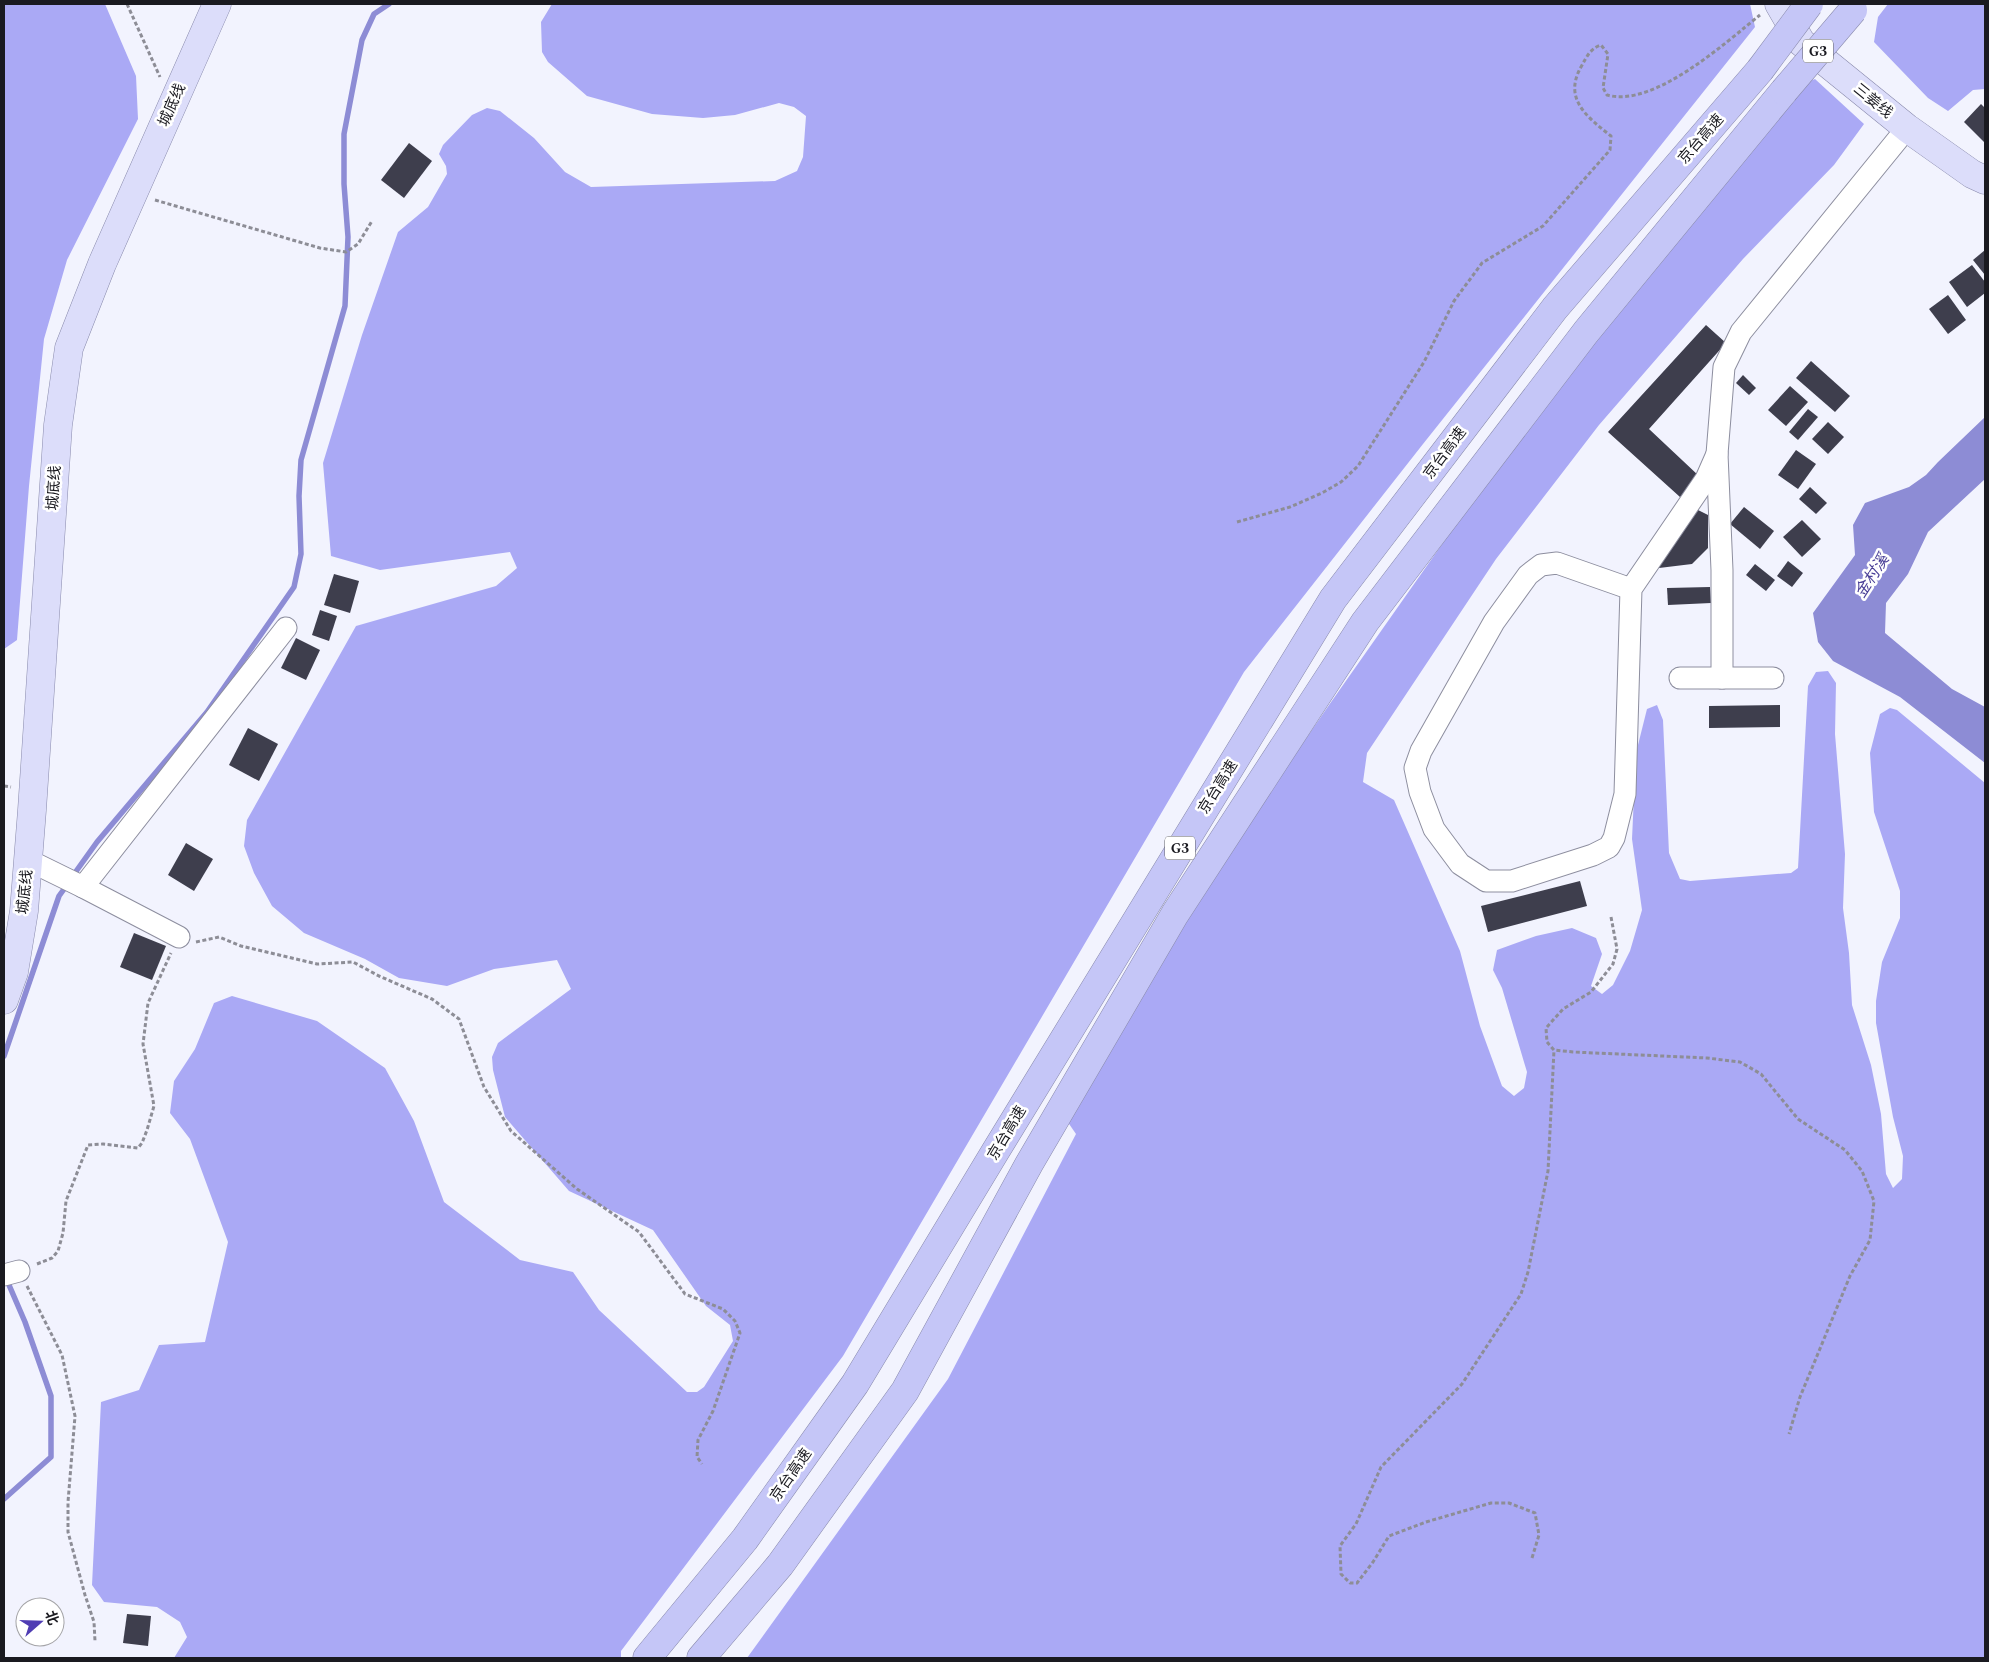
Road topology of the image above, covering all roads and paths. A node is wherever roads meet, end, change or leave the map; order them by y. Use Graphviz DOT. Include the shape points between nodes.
graph roads {
  1 [pos="127,4"];
  2 [pos="217,4"];
  3 [pos="1809,4"];
  4 [pos="1773,7"];
  5 [pos="1855,7"];
  6 [pos="170,109"];
  7 [pos="1907,128"];
  8 [pos="1981,174"];
  9 [pos="133,193"];
  10 [pos="372,221"];
  11 [pos="1717,454"];
  12 [pos="1238,522"];
  13 [pos="1631,589"];
  14 [pos="286,628"];
  15 [pos="1680,678"];
  16 [pos="1722,678"];
  17 [pos="1773,678"];
  18 [pos="28,860"];
  19 [pos="83,887"];
  20 [pos="1611,917"];
  21 [pos="179,937"];
  22 [pos="4,1000"];
  23 [pos="1554,1050"];
  24 [pos="11,1273"];
  25 [pos="1789,1434"];
  26 [pos="702,1464"];
  27 [pos="1532,1558"];
  28 [pos="95,1641"];
  29 [pos="647,1658"];
  30 [pos="701,1658"];
  1 -- 6 [label="path" via="158,72"];
  2 -- 6 [label="main road, 城底线"];
  3 -- 29 [label="highway, 京台高速 / G3, bridge" via="1760,70 1556,308 1333,599 855,1384 745,1539"];
  4 -- 7 [label="main road, 三姜线" via="1801,42"];
  4 -- 12 [label="path" via="1694,67 1631,96 1618,98 1607,95 1603,88 1608,54 1602,45 1592,49 1576,76 1574,95 1583,110 1611,136 1610,150 1544,226 1482,263 1454,301 1424,362 1358,466 1341,482 1322,493 1290,507"];
  5 -- 30 [label="highway, G3, bridge" via="1586,332 1365,622 1175,914 1029,1164 905,1391 780,1565"];
  6 -- 9 [label="main road, 城底线"];
  7 -- 8 [label="main road, 三姜线"];
  7 -- 11 [label="street" via="1741,332 1724,367"];
  9 -- 10 [label="path" via="320,248 346,252 358,244"];
  9 -- 18 [label="main road, 城底线" via="69,348 58,425"];
  11 -- 13 [label="street" via="1706,479"];
  11 -- 16 [label="street"];
  13 -- 13 [label="street" via="1625,794 1614,838 1608,847 1594,855 1512,881 1486,881 1460,864 1434,829 1414,768 1421,751 1494,622 1528,575 1541,565 1557,563"];
  14 -- 19 [label="street"];
  15 -- 16 [label="street"];
  16 -- 17 [label="street"];
  18 -- 19 [label="street"];
  18 -- 22 [label="main road, 城底线" via="14,972"];
  19 -- 21 [label="street"];
  20 -- 23 [label="path" via="1617,949 1613,964 1590,992 1563,1009 1546,1028 1547,1042"];
  21 -- 24 [label="path" via="148,1003 143,1044 154,1106 142,1142 138,1148 88,1145 66,1201 58,1251 52,1258"];
  21 -- 26 [label="path" via="196,942 219,937 241,946 317,964 354,962 432,1000 460,1019 484,1087 512,1131 577,1189 640,1232 684,1294 722,1309 736,1321 740,1333 713,1411 698,1440 697,1456"];
  23 -- 25 [label="path" via="1740,1062 1761,1074 1798,1119 1845,1150 1862,1171 1874,1201 1870,1240 1850,1276 1800,1397"];
  23 -- 27 [label="path" via="1548,1171 1521,1294 1462,1384 1381,1466 1356,1524 1340,1546 1341,1574 1350,1583 1357,1582 1389,1536 1491,1503 1509,1502 1535,1513 1539,1535"];
  24 -- 28 [label="path" via="62,1355 75,1416 68,1532 94,1622"];
}
